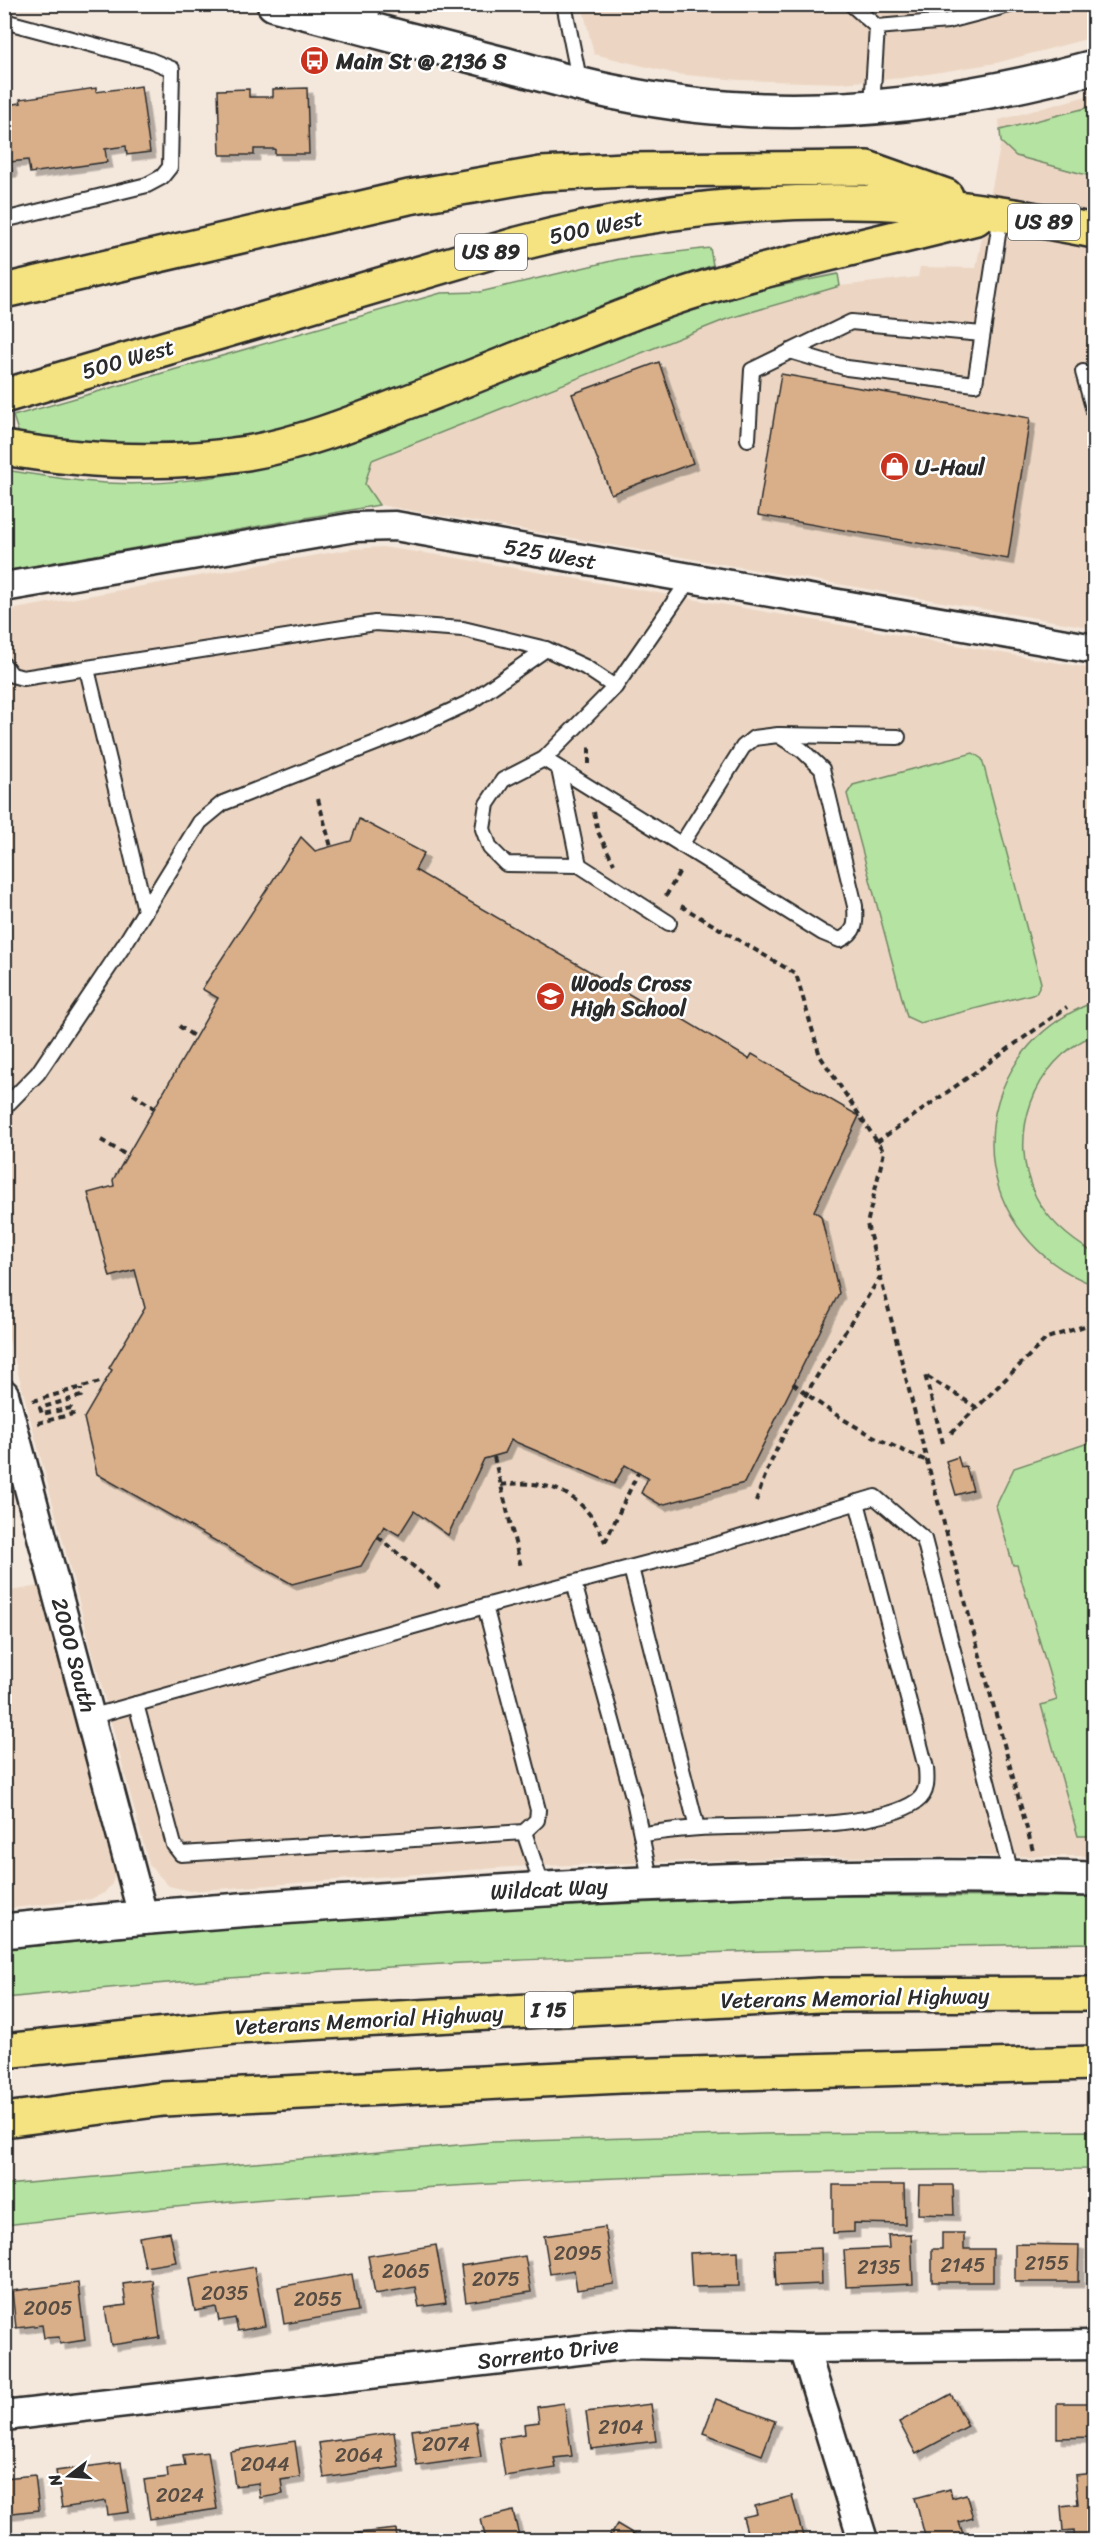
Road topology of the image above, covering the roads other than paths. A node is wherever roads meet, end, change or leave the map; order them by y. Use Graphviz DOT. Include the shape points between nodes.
graph roads {
  1 [pos="274,4"];
  2 [pos="564,4"];
  3 [pos="850,4"];
  4 [pos="1012,4"];
  5 [pos="332,12"];
  6 [pos="371,17"];
  7 [pos="4,21"];
  8 [pos="878,27"];
  9 [pos="1095,67"];
  10 [pos="580,84"];
  11 [pos="872,109"];
  12 [pos="997,214"];
  13 [pos="4,220"];
  14 [pos="1095,231"];
  15 [pos="4,291"];
  16 [pos="982,334"];
  17 [pos="790,351"];
  18 [pos="1083,372"];
  19 [pos="4,396"];
  20 [pos="1095,411"];
  21 [pos="748,439"];
  22 [pos="17,450"];
  23 [pos="690,579"];
  24 [pos="4,587"];
  25 [pos="546,649"];
  26 [pos="1095,649"];
  27 [pos="4,665"];
  28 [pos="87,669"];
  29 [pos="615,687"];
  30 [pos="778,735"];
  31 [pos="898,737"];
  32 [pos="543,759"];
  33 [pos="559,769"];
  34 [pos="681,845"];
  35 [pos="579,865"];
  36 [pos="145,910"];
  37 [pos="669,923"];
  38 [pos="4,1108"];
  39 [pos="17,1398"];
  40 [pos="856,1502"];
  41 [pos="631,1568"];
  42 [pos="574,1583"];
  43 [pos="486,1606"];
  44 [pos="136,1704"];
  45 [pos="90,1717"];
  46 [pos="697,1828"];
  47 [pos="524,1832"];
  48 [pos="641,1834"];
  49 [pos="1026,1877"];
  50 [pos="1095,1879"];
  51 [pos="651,1884"];
  52 [pos="543,1888"];
  53 [pos="143,1916"];
  54 [pos="4,1931"];
  55 [pos="1095,1994"];
  56 [pos="4,2051"];
  57 [pos="1095,2063"];
  58 [pos="4,2120"];
  59 [pos="1095,2345"];
  60 [pos="804,2348"];
  61 [pos="4,2416"];
  62 [pos="863,2541"];
  1 -- 5 [label="street"];
  2 -- 10 [label="lane"];
  3 -- 8 [label="lane"];
  4 -- 8 [label="lane" via="948,21"];
  5 -- 6 [label="street"];
  6 -- 10 [label="street"];
  7 -- 13 [label="lane" via="172,69 170,167 162,177 147,185"];
  8 -- 11 [label="lane"];
  9 -- 11 [label="street" via="1000,91"];
  10 -- 11 [label="street" via="618,93 756,109"];
  12 -- 14 [label="main road, US 89"];
  12 -- 15 [label="main road" via="867,168 541,174 409,197"];
  12 -- 16 [label="lane"];
  12 -- 19 [label="main road, 500 West / US 89" via="924,205 850,202 714,207 642,216 518,244"];
  12 -- 22 [label="main road" via="767,269 662,302 321,435 249,453 179,461 104,462"];
  16 -- 17 [label="lane" via="851,322"];
  16 -- 17 [label="lane" via="975,384 847,368"];
  17 -- 21 [label="lane" via="752,370"];
  18 -- 20 [label="lane"];
  23 -- 24 [label="street, 525 West" via="375,525"];
  23 -- 26 [label="street, 525 West"];
  23 -- 29 [label="lane"];
  25 -- 28 [label="lane" via="463,629 375,623"];
  25 -- 29 [label="lane" via="585,667"];
  25 -- 36 [label="lane" via="470,702 223,803 200,822"];
  27 -- 28 [label="lane" via="12,675 23,678"];
  28 -- 36 [label="lane"];
  29 -- 32 [label="lane"];
  30 -- 31 [label="lane"];
  30 -- 34 [label="lane" via="754,738 743,747"];
  30 -- 34 [label="lane" via="822,769 855,906 856,927 850,936 840,940 823,933"];
  32 -- 33 [label="lane"];
  32 -- 35 [label="lane" via="503,780 487,804 483,829 490,848 506,864"];
  33 -- 34 [label="lane"];
  33 -- 35 [label="lane"];
  35 -- 37 [label="lane"];
  36 -- 38 [label="lane" via="38,1073"];
  39 -- 45 [label="street, 2000 South"];
  40 -- 41 [label="lane"];
  40 -- 46 [label="lane" via="926,1768 923,1795 897,1810 851,1822"];
  40 -- 49 [label="lane" via="875,1497 924,1539"];
  41 -- 42 [label="lane"];
  41 -- 46 [label="lane"];
  42 -- 43 [label="lane"];
  42 -- 48 [label="lane"];
  43 -- 44 [label="lane"];
  43 -- 47 [label="lane" via="538,1810 537,1820"];
  44 -- 45 [label="lane"];
  44 -- 47 [label="lane" via="174,1845 181,1854"];
  45 -- 53 [label="street, 2000 South"];
  46 -- 48 [label="lane"];
  47 -- 52 [label="lane"];
  48 -- 51 [label="lane"];
  49 -- 50 [label="street, Wildcat Way"];
  49 -- 51 [label="street, Wildcat Way"];
  51 -- 52 [label="street, Wildcat Way"];
  52 -- 53 [label="street, Wildcat Way"];
  53 -- 54 [label="street, Wildcat Way"];
  55 -- 56 [label="main road, Veterans Memorial Highway / I 15" via="783,1997 235,2027"];
  57 -- 58 [label="main road" via="621,2076 163,2099"];
  59 -- 60 [label="street, Sorrento Drive"];
  60 -- 61 [label="street, Sorrento Drive" via="632,2344"];
  60 -- 62 [label="street"];
}
